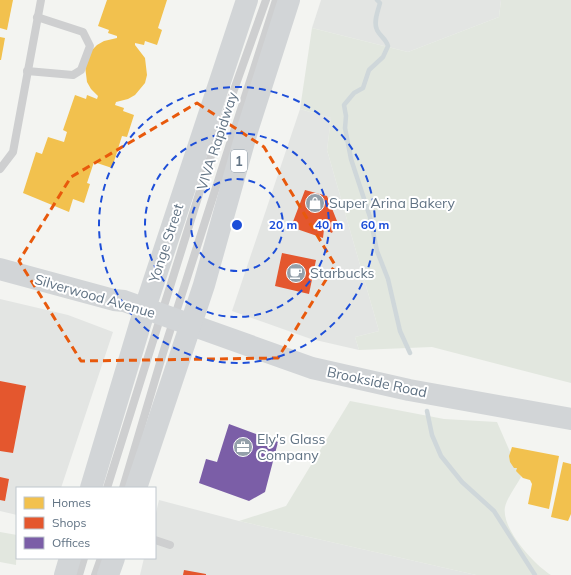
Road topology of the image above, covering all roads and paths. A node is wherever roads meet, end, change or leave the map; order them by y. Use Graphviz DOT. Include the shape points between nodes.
graph roads {
  1 [pos="41,0"];
  2 [pos="247,0"];
  3 [pos="266,0"];
  4 [pos="276,0"];
  5 [pos="289,0"];
  6 [pos="37,17"];
  7 [pos="28,72"];
  8 [pos="0,169"];
  9 [pos="0,269"];
  10 [pos="168,316"];
  11 [pos="571,419"];
  12 [pos="91,487"];
  13 [pos="106,487"];
  14 [pos="122,487"];
  15 [pos="136,487"];
  16 [pos="156,540"];
  17 [pos="170,545"];
  18 [pos="70,559"];
  19 [pos="84,559"];
  20 [pos="101,559"];
  21 [pos="114,559"];
  22 [pos="65,575"];
  23 [pos="79,575"];
  24 [pos="96,575"];
  25 [pos="108,575"];
  1 -- 6 [label="lane"];
  2 -- 10 [label="main road, Yonge Street / 1"];
  3 -- 10 [label="lane, VIVA Rapidway" via="215,143"];
  4 -- 10 [label="lane, VIVA Rapidway"];
  5 -- 10 [label="main road, Yonge Street / 1" via="247,131 204,285"];
  6 -- 7 [label="lane"];
  6 -- 7 [label="lane" via="83,32 90,46 81,70 73,75"];
  7 -- 8 [label="lane" via="13,152"];
  9 -- 10 [label="main road, Silverwood Avenue" via="124,301"];
  10 -- 11 [label="main road, Brookside Road" via="312,368 409,390"];
  10 -- 12 [label="main road, Yonge Street / 1"];
  10 -- 13 [label="lane, VIVA Rapidway"];
  10 -- 14 [label="lane, VIVA Rapidway"];
  10 -- 15 [label="main road, Yonge Street / 1"];
  16 -- 17 [label="lane"];
  18 -- 22 [label="main road"];
  19 -- 23 [label="lane"];
  20 -- 24 [label="lane"];
  21 -- 25 [label="main road"];
}
